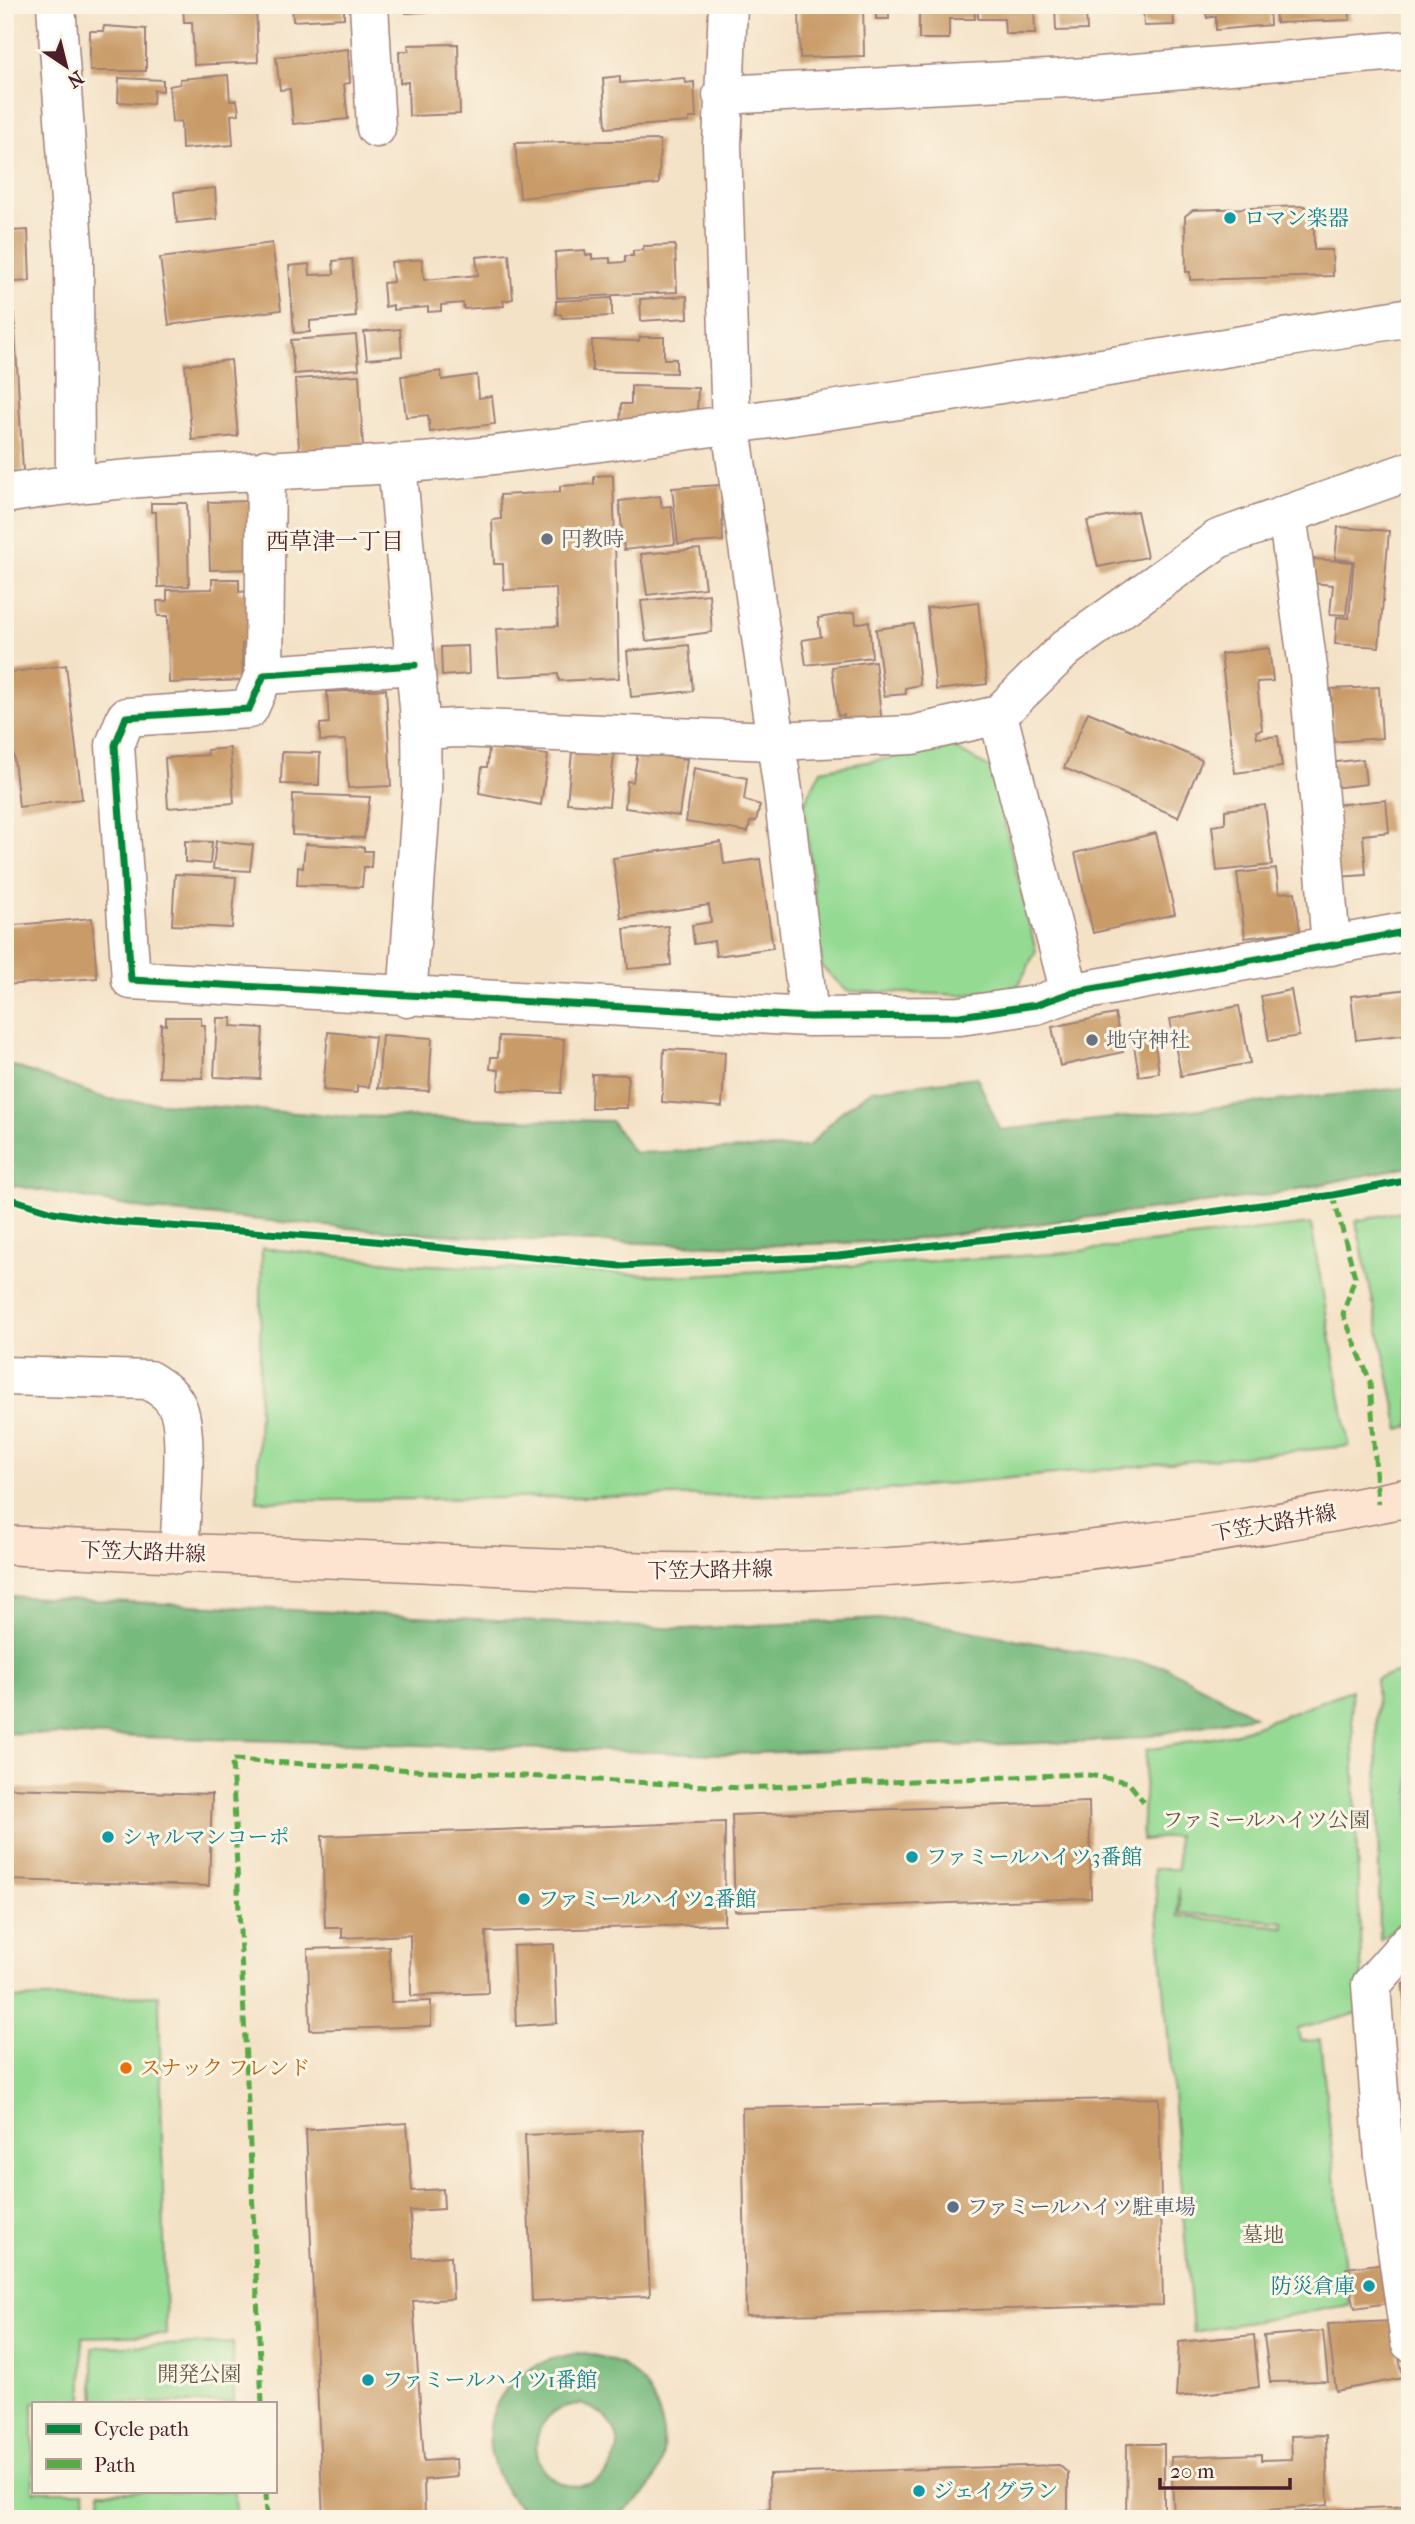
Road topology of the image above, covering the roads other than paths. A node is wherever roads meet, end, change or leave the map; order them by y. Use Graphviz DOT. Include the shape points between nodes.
graph roads {
  1 [pos="56,5"];
  2 [pos="369,5"];
  3 [pos="728,5"];
  4 [pos="1410,50"];
  5 [pos="722,95"];
  6 [pos="376,128"];
  7 [pos="1410,317"];
  8 [pos="732,427"];
  9 [pos="397,463"];
  10 [pos="266,469"];
  11 [pos="1410,471"];
  12 [pos="75,483"];
  13 [pos="5,494"];
  14 [pos="1287,514"];
  15 [pos="415,665"];
  16 [pos="264,675"];
  17 [pos="998,715"];
  18 [pos="421,730"];
  19 [pos="774,741"];
  20 [pos="1410,931"];
  21 [pos="1331,946"];
  22 [pos="407,998"];
  23 [pos="1048,1008"];
  24 [pos="809,1017"];
  25 [pos="5,1376"];
  26 [pos="1410,1497"];
  27 [pos="5,1545"];
  28 [pos="178,1554"];
  29 [pos="1410,1941"];
  30 [pos="1410,2342"];
  1 -- 12 [label="street" via="74,258"];
  2 -- 6 [label="street"];
  3 -- 5 [label="street"];
  4 -- 5 [label="street" via="1088,77"];
  5 -- 8 [label="street"];
  7 -- 8 [label="street"];
  8 -- 9 [label="street"];
  8 -- 19 [label="street"];
  9 -- 10 [label="street"];
  9 -- 15 [label="street"];
  10 -- 12 [label="street"];
  10 -- 16 [label="street"];
  11 -- 14 [label="street"];
  12 -- 13 [label="street"];
  14 -- 17 [label="street" via="1218,539 1066,648"];
  14 -- 21 [label="street" via="1309,675"];
  15 -- 16 [label="street"];
  15 -- 18 [label="street"];
  16 -- 22 [label="street" via="249,709 126,717 115,745 131,980"];
  17 -- 19 [label="street" via="912,736"];
  17 -- 23 [label="street"];
  18 -- 19 [label="street"];
  18 -- 22 [label="street" via="422,790"];
  19 -- 24 [label="street"];
  20 -- 21 [label="street"];
  21 -- 23 [label="street"];
  22 -- 24 [label="street" via="580,1002"];
  23 -- 24 [label="street" via="960,1016"];
  25 -- 28 [label="street" via="149,1380 169,1394 179,1408 182,1430"];
  26 -- 28 [label="main road, 下笠大路井線" via="1202,1536 888,1566 665,1572"];
  27 -- 28 [label="main road, 下笠大路井線"];
  29 -- 30 [label="street" via="1371,1985 1395,2259"];
}
